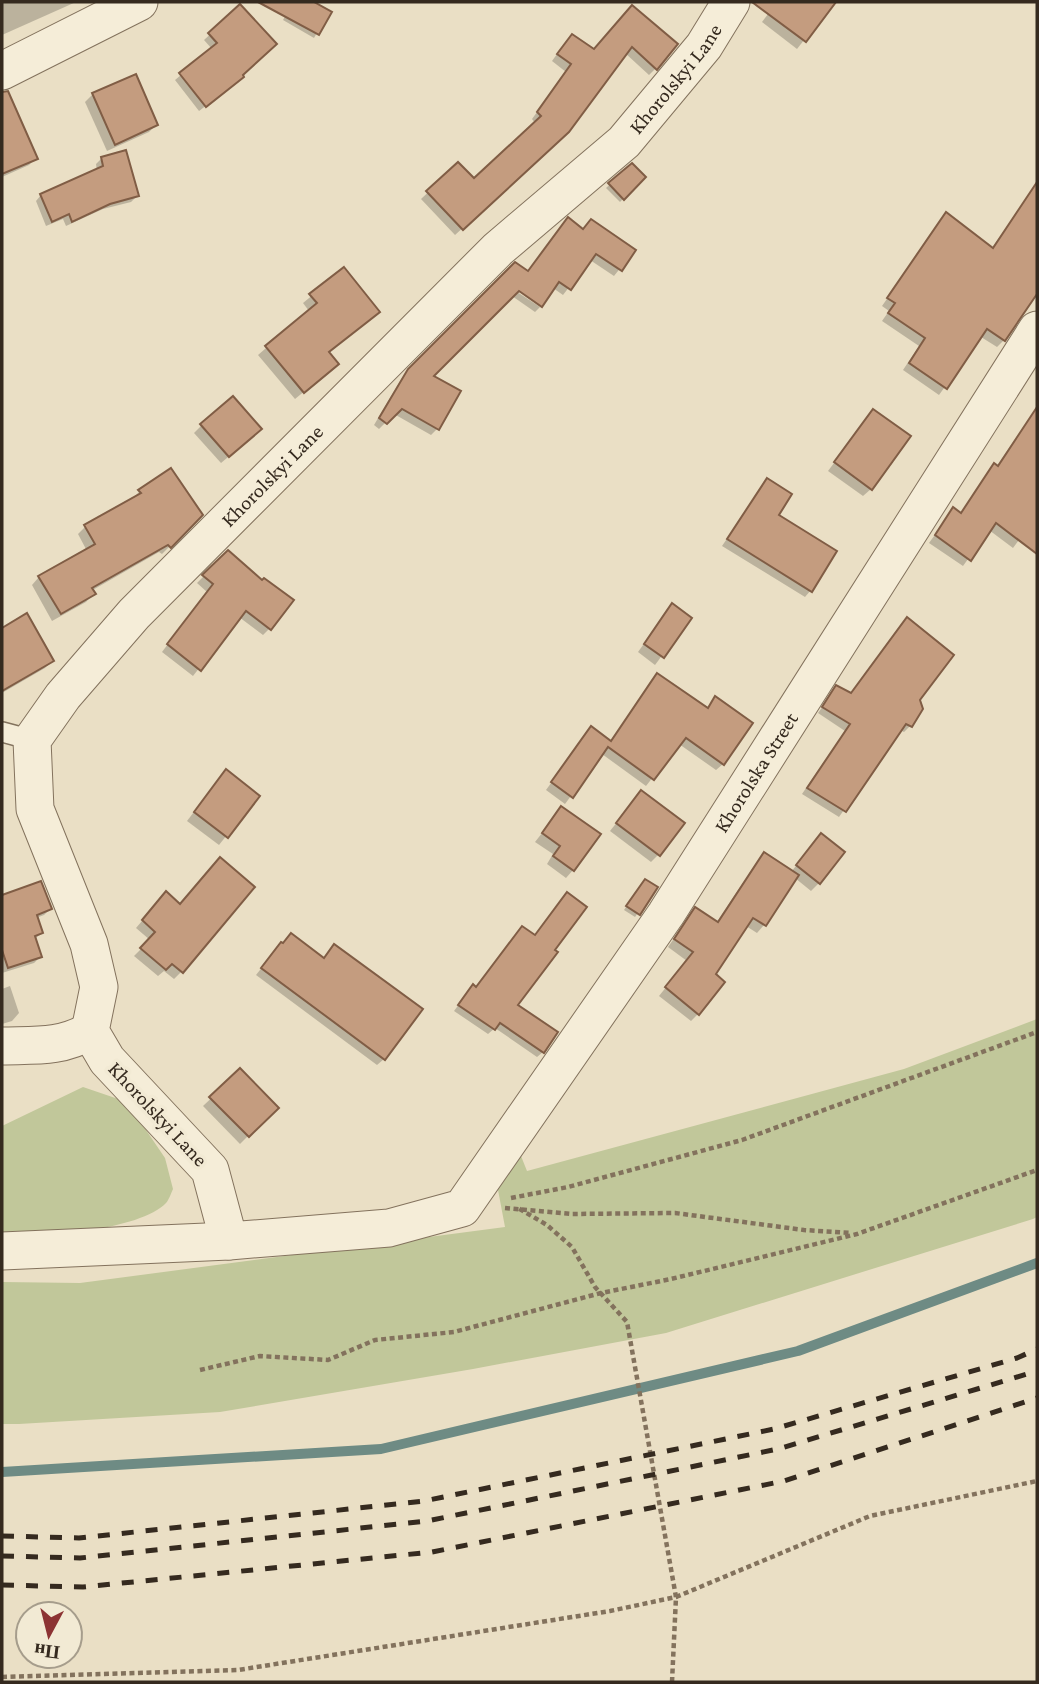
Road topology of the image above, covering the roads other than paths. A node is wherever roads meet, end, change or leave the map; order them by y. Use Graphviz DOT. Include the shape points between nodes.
graph roads {
  1 [pos="139,2"];
  2 [pos="731,2"];
  3 [pos="2,71"];
  4 [pos="1037,330"];
  5 [pos="17,736"];
  6 [pos="90,1031"];
  7 [pos="2,1046"];
  8 [pos="229,1241"];
  9 [pos="2,1251"];
  1 -- 3 [label="street"];
  2 -- 5 [label="street, Khorolskyi Lane" via="704,46 624,142 498,249 134,614 63,696"];
  4 -- 8 [label="street, Khorolska Street" via="666,914 462,1208 389,1228"];
  5 -- 6 [label="street, Khorolskyi Lane" via="35,809 89,944 99,987"];
  6 -- 7 [label="street" via="50,1045"];
  6 -- 8 [label="street, Khorolskyi Lane" via="107,1060 210,1170"];
  8 -- 9 [label="street"];
}
